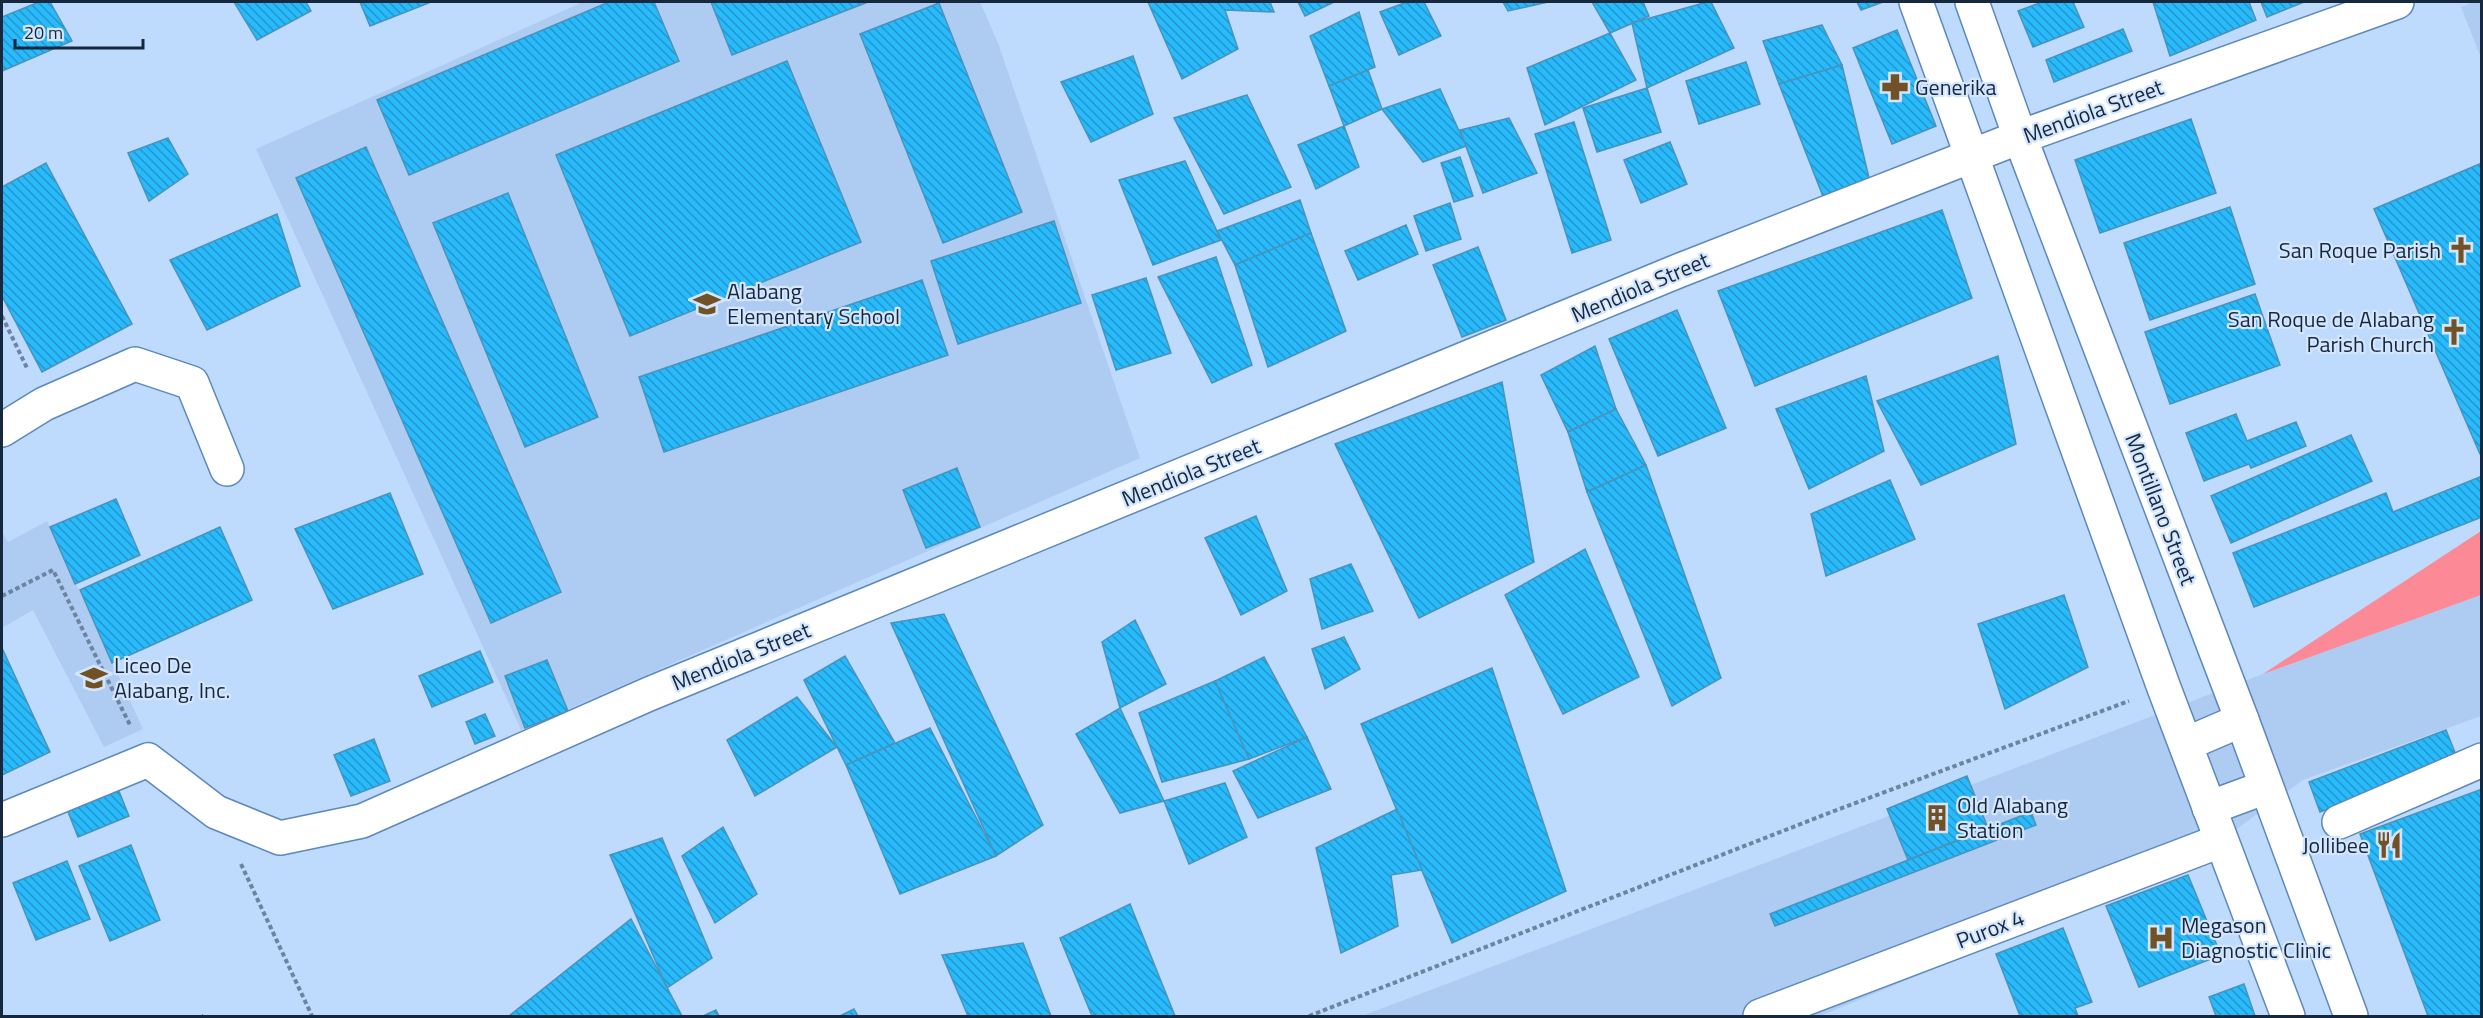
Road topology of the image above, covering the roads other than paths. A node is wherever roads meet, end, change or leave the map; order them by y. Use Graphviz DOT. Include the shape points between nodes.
graph roads {
  1 [pos="1916,2"];
  2 [pos="1972,2"];
  3 [pos="2397,2"];
  4 [pos="2020,137"];
  5 [pos="1973,156"];
  6 [pos="2,430"];
  7 [pos="227,469"];
  8 [pos="2242,720"];
  9 [pos="2186,744"];
  10 [pos="2481,760"];
  11 [pos="2266,787"];
  12 [pos="2209,808"];
  13 [pos="2,820"];
  14 [pos="2339,822"];
  15 [pos="2220,841"];
  16 [pos="1760,1017"];
  17 [pos="2288,1017"];
  18 [pos="2351,1017"];
  1 -- 5 [label="street"];
  2 -- 4 [label="street, Montillano Street"];
  3 -- 4 [label="street, Mendiola Street"];
  4 -- 5 [label="street, Mendiola Street"];
  4 -- 8 [label="street, Montillano Street"];
  5 -- 9 [label="street"];
  5 -- 13 [label="street, Mendiola Street" via="1678,271 649,694 362,821 280,837 216,812 148,760"];
  6 -- 7 [label="street" via="45,404 135,364 192,383"];
  8 -- 9 [label="street"];
  8 -- 11 [label="street, Montillano Street"];
  9 -- 12 [label="street"];
  10 -- 14 [label="street"];
  11 -- 12 [label="street"];
  11 -- 18 [label="street, Montillano Street"];
  12 -- 15 [label="street"];
  15 -- 16 [label="street, Purox 4"];
  15 -- 17 [label="street"];
}
